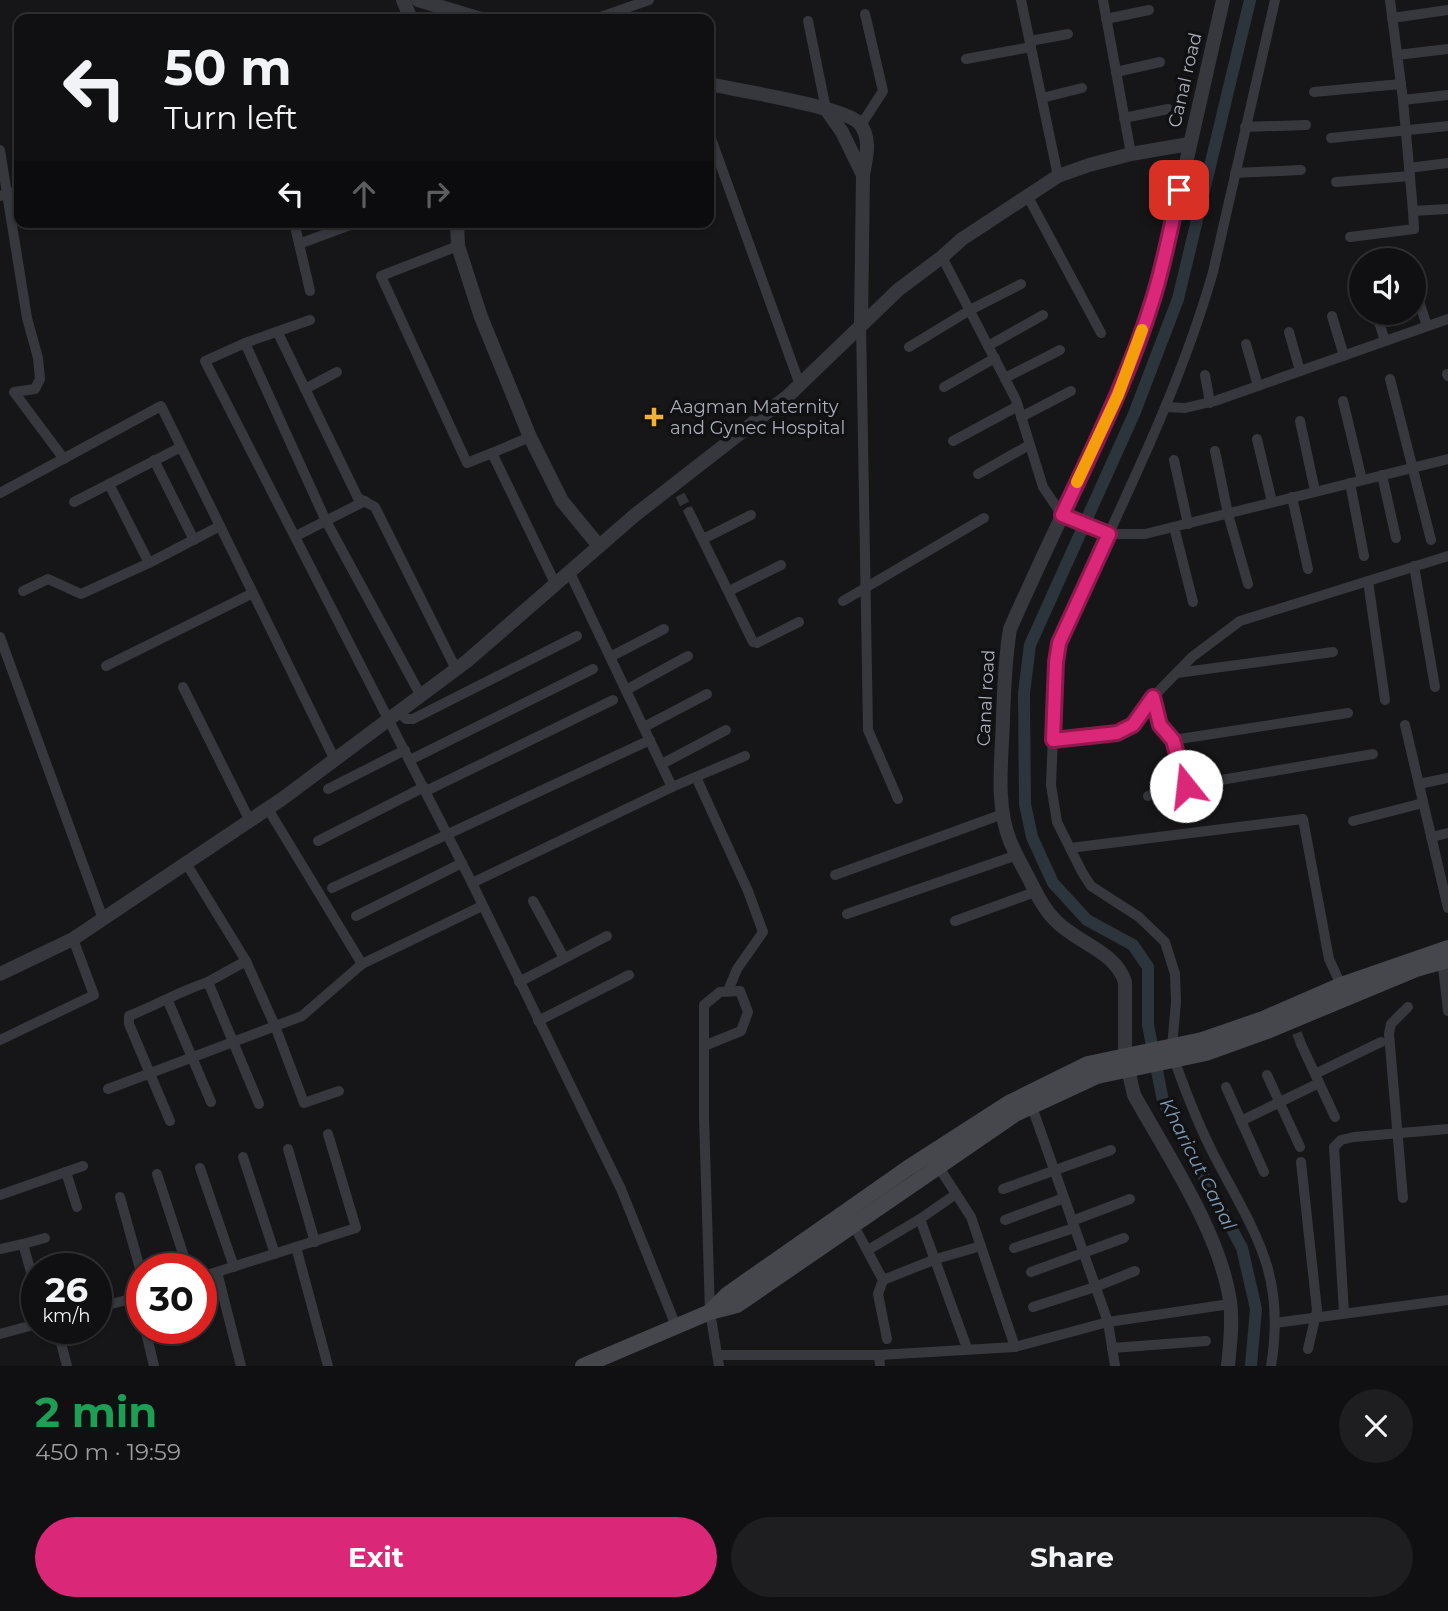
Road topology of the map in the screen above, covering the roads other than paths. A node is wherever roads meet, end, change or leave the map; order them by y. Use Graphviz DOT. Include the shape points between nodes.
graph roads {
  1 [pos="418,0"];
  2 [pos="649,0"];
  3 [pos="1021,0"];
  4 [pos="1103,0"];
  5 [pos="1223,0"];
  6 [pos="1275,0"];
  7 [pos="1390,0"];
  8 [pos="623,4"];
  9 [pos="1149,10"];
  10 [pos="1448,10"];
  11 [pos="464,14"];
  12 [pos="604,14"];
  13 [pos="864,14"];
  14 [pos="1392,18"];
  15 [pos="1106,19"];
  16 [pos="808,22"];
  17 [pos="1068,34"];
  18 [pos="1031,44"];
  19 [pos="1448,49"];
  20 [pos="1397,55"];
  21 [pos="966,59"];
  22 [pos="1160,62"];
  23 [pos="1116,72"];
  24 [pos="1401,84"];
  25 [pos="714,85"];
  26 [pos="1082,88"];
  27 [pos="1314,92"];
  28 [pos="1448,95"];
  29 [pos="1042,98"];
  30 [pos="1402,100"];
  31 [pos="826,109"];
  32 [pos="1168,109"];
  33 [pos="1124,118"];
  34 [pos="861,125"];
  35 [pos="1306,125"];
  36 [pos="1448,126"];
  37 [pos="1245,127"];
  38 [pos="1405,131"];
  39 [pos="1331,138"];
  40 [pos="1189,144"];
  41 [pos="714,147"];
  42 [pos="0,150"];
  43 [pos="1131,154"];
  44 [pos="1448,163"];
  45 [pos="1301,170"];
  46 [pos="1409,172"];
  47 [pos="1235,173"];
  48 [pos="863,175"];
  49 [pos="1058,176"];
  50 [pos="1336,183"];
  51 [pos="4,195"];
  52 [pos="1027,195"];
  53 [pos="1448,209"];
  54 [pos="1413,211"];
  55 [pos="295,228"];
  56 [pos="342,228"];
  57 [pos="457,228"];
  58 [pos="1350,237"];
  59 [pos="299,244"];
  60 [pos="458,246"];
  61 [pos="942,257"];
  62 [pos="1021,284"];
  63 [pos="310,291"];
  64 [pos="970,310"];
  65 [pos="1043,315"];
  66 [pos="1332,316"];
  67 [pos="1448,319"];
  68 [pos="310,320"];
  69 [pos="1426,323"];
  70 [pos="861,324"];
  71 [pos="1380,325"];
  72 [pos="1427,326"];
  73 [pos="1289,332"];
  74 [pos="278,333"];
  75 [pos="1101,334"];
  76 [pos="1385,341"];
  77 [pos="245,343"];
  78 [pos="1246,344"];
  79 [pos="988,346"];
  80 [pos="909,347"];
  81 [pos="1060,350"];
  82 [pos="1344,356"];
  83 [pos="995,358"];
  84 [pos="1300,371"];
  85 [pos="337,372"];
  86 [pos="1206,375"];
  87 [pos="1005,378"];
  88 [pos="1390,379"];
  89 [pos="800,385"];
  90 [pos="1258,386"];
  91 [pos="944,387"];
  92 [pos="305,389"];
  93 [pos="1071,391"];
  94 [pos="14,392"];
  95 [pos="0,396"];
  96 [pos="1343,401"];
  97 [pos="1210,403"];
  98 [pos="1167,407"];
  99 [pos="1019,412"];
  100 [pos="1300,421"];
  101 [pos="530,437"];
  102 [pos="1257,439"];
  103 [pos="953,441"];
  104 [pos="1029,445"];
  105 [pos="181,447"];
  106 [pos="1215,451"];
  107 [pos="492,453"];
  108 [pos="64,459"];
  109 [pos="1448,459"];
  110 [pos="154,460"];
  111 [pos="1174,460"];
  112 [pos="1411,467"];
  113 [pos="978,474"];
  114 [pos="1382,475"];
  115 [pos="1362,480"];
  116 [pos="1350,483"];
  117 [pos="109,484"];
  118 [pos="1315,491"];
  119 [pos="0,493"];
  120 [pos="1292,497"];
  121 [pos="365,501"];
  122 [pos="74,502"];
  123 [pos="1272,502"];
  124 [pos="689,512"];
  125 [pos="1228,514"];
  126 [pos="751,515"];
  127 [pos="1065,516"];
  128 [pos="984,517"];
  129 [pos="326,521"];
  130 [pos="1188,524"];
  131 [pos="220,526"];
  132 [pos="1174,527"];
  133 [pos="1109,534"];
  134 [pos="296,536"];
  135 [pos="1396,538"];
  136 [pos="703,539"];
  137 [pos="194,540"];
  138 [pos="1432,540"];
  139 [pos="599,545"];
  140 [pos="1364,556"];
  141 [pos="1448,556"];
  142 [pos="149,563"];
  143 [pos="781,565"];
  144 [pos="1414,566"];
  145 [pos="1308,569"];
  146 [pos="569,571"];
  147 [pos="1368,581"];
  148 [pos="555,583"];
  149 [pos="1248,584"];
  150 [pos="866,588"];
  151 [pos="23,591"];
  152 [pos="729,591"];
  153 [pos="253,593"];
  154 [pos="843,601"];
  155 [pos="1193,602"];
  156 [pos="799,622"];
  157 [pos="664,629"];
  158 [pos="577,636"];
  159 [pos="0,637"];
  160 [pos="1333,652"];
  161 [pos="688,656"];
  162 [pos="610,657"];
  163 [pos="106,666"];
  164 [pos="456,669"];
  165 [pos="593,669"];
  166 [pos="1177,673"];
  167 [pos="183,687"];
  168 [pos="1435,687"];
  169 [pos="626,690"];
  170 [pos="706,694"];
  171 [pos="421,696"];
  172 [pos="1153,697"];
  173 [pos="1385,699"];
  174 [pos="613,700"];
  175 [pos="1348,713"];
  176 [pos="394,716"];
  177 [pos="1405,725"];
  178 [pos="644,727"];
  179 [pos="726,730"];
  180 [pos="650,740"];
  181 [pos="1053,740"];
  182 [pos="1173,740"];
  183 [pos="1373,754"];
  184 [pos="408,755"];
  185 [pos="745,756"];
  186 [pos="335,760"];
  187 [pos="662,764"];
  188 [pos="696,776"];
  189 [pos="1448,778"];
  190 [pos="1419,784"];
  191 [pos="1186,786"];
  192 [pos="672,787"];
  193 [pos="328,789"];
  194 [pos="425,789"];
  195 [pos="1149,796"];
  196 [pos="898,799"];
  197 [pos="1423,803"];
  198 [pos="268,809"];
  199 [pos="1003,814"];
  200 [pos="250,821"];
  201 [pos="1353,821"];
  202 [pos="1448,833"];
  203 [pos="448,835"];
  204 [pos="1431,837"];
  205 [pos="318,841"];
  206 [pos="1070,848"];
  207 [pos="1017,855"];
  208 [pos="186,863"];
  209 [pos="462,863"];
  210 [pos="835,875"];
  211 [pos="472,883"];
  212 [pos="332,888"];
  213 [pos="1035,892"];
  214 [pos="1446,894"];
  215 [pos="533,901"];
  216 [pos="482,906"];
  217 [pos="1448,908"];
  218 [pos="847,914"];
  219 [pos="356,916"];
  220 [pos="103,919"];
  221 [pos="955,921"];
  222 [pos="607,936"];
  223 [pos="73,939"];
  224 [pos="1445,955"];
  225 [pos="564,958"];
  226 [pos="246,961"];
  227 [pos="362,964"];
  228 [pos="0,974"];
  229 [pos="629,975"];
  230 [pos="208,982"];
  231 [pos="519,982"];
  232 [pos="1341,985"];
  233 [pos="728,992"];
  234 [pos="1447,998"];
  235 [pos="167,1001"];
  236 [pos="1408,1007"];
  237 [pos="1448,1011"];
  238 [pos="538,1021"];
  239 [pos="275,1026"];
  240 [pos="1296,1033"];
  241 [pos="0,1041"];
  242 [pos="232,1041"];
  243 [pos="1381,1042"];
  244 [pos="704,1046"];
  245 [pos="1173,1055"];
  246 [pos="191,1056"];
  247 [pos="1130,1062"];
  248 [pos="150,1073"];
  249 [pos="1267,1075"];
  250 [pos="1317,1078"];
  251 [pos="1226,1087"];
  252 [pos="108,1089"];
  253 [pos="339,1091"];
  254 [pos="211,1102"];
  255 [pos="1280,1102"];
  256 [pos="259,1104"];
  257 [pos="1032,1107"];
  258 [pos="1335,1117"];
  259 [pos="170,1121"];
  260 [pos="1241,1121"];
  261 [pos="1448,1129"];
  262 [pos="1396,1133"];
  263 [pos="328,1134"];
  264 [pos="1300,1147"];
  265 [pos="288,1149"];
  266 [pos="1111,1150"];
  267 [pos="243,1157"];
  268 [pos="1301,1162"];
  269 [pos="83,1166"];
  270 [pos="938,1166"];
  271 [pos="200,1168"];
  272 [pos="1054,1170"];
  273 [pos="66,1172"];
  274 [pos="1264,1172"];
  275 [pos="157,1174"];
  276 [pos="1003,1189"];
  277 [pos="1,1191"];
  278 [pos="956,1195"];
  279 [pos="120,1197"];
  280 [pos="1403,1198"];
  281 [pos="1064,1199"];
  282 [pos="1130,1199"];
  283 [pos="77,1207"];
  284 [pos="920,1219"];
  285 [pos="1004,1220"];
  286 [pos="853,1224"];
  287 [pos="1073,1224"];
  288 [pos="45,1238"];
  289 [pos="1124,1238"];
  290 [pos="315,1242"];
  291 [pos="23,1244"];
  292 [pos="981,1246"];
  293 [pos="296,1247"];
  294 [pos="1014,1248"];
  295 [pos="0,1249"];
  296 [pos="868,1250"];
  297 [pos="26,1253"];
  298 [pos="136,1253"];
  299 [pos="183,1253"];
  300 [pos="1083,1253"];
  301 [pos="275,1254"];
  302 [pos="936,1259"];
  303 [pos="234,1267"];
  304 [pos="1135,1271"];
  305 [pos="217,1272"];
  306 [pos="1031,1272"];
  307 [pos="883,1280"];
  308 [pos="1095,1287"];
  309 [pos="1448,1300"];
  310 [pos="1230,1304"];
  311 [pos="1033,1307"];
  312 [pos="710,1312"];
  313 [pos="1344,1313"];
  314 [pos="1315,1317"];
  315 [pos="1108,1322"];
  316 [pos="1275,1323"];
  317 [pos="676,1326"];
  318 [pos="21,1328"];
  319 [pos="0,1334"];
  320 [pos="887,1339"];
  321 [pos="1206,1340"];
  322 [pos="61,1344"];
  323 [pos="149,1344"];
  324 [pos="1015,1347"];
  325 [pos="967,1348"];
  326 [pos="1112,1348"];
  327 [pos="1308,1349"];
  328 [pos="719,1361"];
  329 [pos="879,1361"];
  330 [pos="67,1366"];
  331 [pos="154,1366"];
  332 [pos="241,1366"];
  333 [pos="328,1366"];
  334 [pos="583,1366"];
  335 [pos="1115,1366"];
  336 [pos="1228,1366"];
  337 [pos="1271,1366"];
  1 -- 11 [label="street"];
  2 -- 8 [label="street"];
  3 -- 18 [label="street"];
  4 -- 15 [label="street"];
  5 -- 40 [label="street, Canal road"];
  6 -- 37 [label="street"];
  7 -- 14 [label="street"];
  8 -- 12 [label="street"];
  9 -- 15 [label="street"];
  10 -- 14 [label="street"];
  13 -- 34 [label="street" via="883,91"];
  14 -- 20 [label="street"];
  15 -- 23 [label="street"];
  16 -- 31 [label="street"];
  17 -- 18 [label="street"];
  18 -- 21 [label="street"];
  18 -- 29 [label="street"];
  19 -- 20 [label="street"];
  20 -- 24 [label="street"];
  22 -- 23 [label="street"];
  23 -- 33 [label="street"];
  24 -- 27 [label="street"];
  24 -- 30 [label="street"];
  25 -- 31 [label="street"];
  26 -- 29 [label="street"];
  28 -- 30 [label="street"];
  29 -- 49 [label="street"];
  30 -- 38 [label="street"];
  31 -- 34 [label="street" via="838,110"];
  31 -- 48 [label="street"];
  32 -- 33 [label="street"];
  33 -- 43 [label="street"];
  34 -- 48 [label="street" via="867,141"];
  35 -- 37 [label="street"];
  36 -- 38 [label="street"];
  37 -- 47 [label="street"];
  38 -- 39 [label="street"];
  38 -- 46 [label="street"];
  40 -- 43 [label="street"];
  40 -- 127 [label="street, Canal road" via="1153,300"];
  41 -- 89 [label="street"];
  42 -- 51 [label="street"];
  43 -- 49 [label="street"];
  44 -- 46 [label="street"];
  45 -- 47 [label="street"];
  46 -- 50 [label="street"];
  46 -- 54 [label="street"];
  47 -- 98 [label="street" via="1204,304"];
  48 -- 70 [label="street"];
  49 -- 52 [label="street"];
  51 -- 94 [label="street" via="40,379 35,389"];
  52 -- 61 [label="street"];
  52 -- 75 [label="street"];
  53 -- 54 [label="street"];
  54 -- 58 [label="street" via="1414,229"];
  55 -- 59 [label="street"];
  56 -- 59 [label="street"];
  57 -- 60 [label="street"];
  59 -- 63 [label="street"];
  60 -- 101 [label="street" via="481,317"];
  60 -- 107 [label="street" via="381,276 467,463"];
  61 -- 64 [label="street"];
  61 -- 70 [label="street"];
  62 -- 64 [label="street"];
  64 -- 79 [label="street"];
  64 -- 80 [label="street"];
  65 -- 79 [label="street"];
  66 -- 82 [label="street"];
  67 -- 72 [label="street"];
  68 -- 74 [label="street"];
  69 -- 72 [label="street"];
  70 -- 89 [label="street"];
  70 -- 150 [label="street"];
  71 -- 76 [label="street"];
  72 -- 76 [label="street"];
  73 -- 84 [label="street"];
  74 -- 77 [label="street"];
  74 -- 92 [label="street"];
  76 -- 82 [label="street"];
  77 -- 129 [label="street"];
  77 -- 134 [label="street" via="205,361"];
  78 -- 90 [label="street"];
  79 -- 83 [label="street"];
  81 -- 87 [label="street"];
  82 -- 84 [label="street"];
  83 -- 87 [label="street"];
  83 -- 91 [label="street"];
  84 -- 90 [label="street"];
  85 -- 92 [label="street"];
  86 -- 97 [label="street"];
  87 -- 99 [label="street"];
  88 -- 112 [label="street"];
  89 -- 139 [label="street" via="677,490"];
  90 -- 97 [label="street"];
  92 -- 121 [label="street" via="358,498"];
  93 -- 99 [label="street"];
  94 -- 95 [label="street"];
  94 -- 108 [label="street"];
  96 -- 115 [label="street"];
  97 -- 98 [label="street"];
  98 -- 133 [label="street"];
  99 -- 103 [label="street"];
  99 -- 104 [label="street"];
  100 -- 118 [label="street"];
  101 -- 107 [label="street"];
  101 -- 139 [label="street" via="562,501"];
  102 -- 123 [label="street"];
  104 -- 113 [label="street"];
  104 -- 127 [label="street" via="1043,487"];
  105 -- 108 [label="street" via="161,406"];
  105 -- 110 [label="street"];
  105 -- 131 [label="street"];
  106 -- 125 [label="street"];
  107 -- 148 [label="street"];
  108 -- 119 [label="street"];
  109 -- 112 [label="street"];
  110 -- 117 [label="street"];
  110 -- 137 [label="street"];
  111 -- 130 [label="street"];
  112 -- 114 [label="street"];
  112 -- 138 [label="street"];
  114 -- 115 [label="street"];
  114 -- 135 [label="street"];
  115 -- 116 [label="street"];
  116 -- 118 [label="street"];
  116 -- 140 [label="street"];
  117 -- 122 [label="street"];
  117 -- 142 [label="street"];
  118 -- 120 [label="street"];
  120 -- 123 [label="street"];
  120 -- 145 [label="street"];
  121 -- 129 [label="street"];
  121 -- 164 [label="street" via="375,507"];
  123 -- 125 [label="street"];
  124 -- 136 [label="street"];
  125 -- 130 [label="street"];
  125 -- 149 [label="street"];
  126 -- 136 [label="street"];
  127 -- 133 [label="street"];
  127 -- 199 [label="street, Canal road" via="1010,629 1005,657"];
  128 -- 150 [label="street"];
  129 -- 134 [label="street"];
  129 -- 171 [label="street"];
  130 -- 132 [label="street"];
  131 -- 137 [label="street"];
  131 -- 153 [label="street"];
  132 -- 133 [label="street" via="1144,534"];
  132 -- 155 [label="street"];
  133 -- 181 [label="street" via="1059,643"];
  134 -- 176 [label="street"];
  136 -- 152 [label="street"];
  137 -- 142 [label="street"];
  139 -- 146 [label="street"];
  141 -- 144 [label="street"];
  142 -- 151 [label="street" via="81,594 48,579"];
  143 -- 152 [label="street"];
  144 -- 147 [label="street"];
  144 -- 168 [label="street"];
  146 -- 148 [label="street"];
  146 -- 162 [label="street"];
  147 -- 166 [label="street" via="1240,621"];
  147 -- 173 [label="street"];
  148 -- 164 [label="street"];
  150 -- 154 [label="street"];
  150 -- 196 [label="street" via="868,730"];
  152 -- 156 [label="street" via="753,642"];
  153 -- 163 [label="street"];
  153 -- 186 [label="street"];
  157 -- 162 [label="street"];
  158 -- 176 [label="street" via="413,719"];
  159 -- 220 [label="street"];
  160 -- 166 [label="street"];
  161 -- 169 [label="street"];
  162 -- 169 [label="street"];
  164 -- 171 [label="street"];
  165 -- 184 [label="street"];
  166 -- 172 [label="street"];
  167 -- 200 [label="street"];
  169 -- 178 [label="street"];
  170 -- 178 [label="street"];
  171 -- 176 [label="street"];
  172 -- 181 [label="street" via="1133,725 1117,733"];
  172 -- 182 [label="street" via="1160,725"];
  174 -- 194 [label="street"];
  175 -- 182 [label="street"];
  176 -- 184 [label="street"];
  176 -- 186 [label="street"];
  177 -- 190 [label="street"];
  178 -- 180 [label="street"];
  179 -- 187 [label="street"];
  180 -- 187 [label="street"];
  180 -- 203 [label="street"];
  181 -- 206 [label="street" via="1054,809"];
  182 -- 191 [label="street"];
  183 -- 191 [label="street"];
  184 -- 193 [label="street"];
  184 -- 194 [label="street"];
  185 -- 188 [label="street"];
  186 -- 198 [label="street"];
  187 -- 192 [label="street"];
  188 -- 192 [label="street"];
  188 -- 233 [label="street" via="763,932 737,969"];
  189 -- 190 [label="street"];
  190 -- 197 [label="street"];
  191 -- 195 [label="street"];
  192 -- 211 [label="street"];
  194 -- 203 [label="street"];
  194 -- 205 [label="street"];
  197 -- 201 [label="street"];
  197 -- 204 [label="street"];
  198 -- 200 [label="street"];
  198 -- 227 [label="street"];
  199 -- 207 [label="street, Canal road"];
  199 -- 210 [label="street"];
  200 -- 208 [label="street"];
  202 -- 204 [label="street"];
  203 -- 209 [label="street"];
  203 -- 212 [label="street"];
  204 -- 214 [label="street"];
  206 -- 232 [label="street" via="1303,818 1329,960"];
  206 -- 245 [label="street" via="1091,886 1139,917 1165,942 1175,974"];
  207 -- 213 [label="street, Canal road"];
  207 -- 218 [label="street"];
  208 -- 220 [label="street"];
  208 -- 226 [label="street"];
  209 -- 211 [label="street"];
  209 -- 219 [label="street"];
  211 -- 216 [label="street"];
  213 -- 221 [label="street"];
  213 -- 247 [label="street, Canal road" via="1066,931 1121,969"];
  214 -- 217 [label="street"];
  215 -- 225 [label="street"];
  216 -- 227 [label="street"];
  216 -- 231 [label="street"];
  220 -- 223 [label="street"];
  222 -- 225 [label="street"];
  223 -- 228 [label="street"];
  223 -- 241 [label="street" via="94,995"];
  224 -- 232 [label="main road"];
  224 -- 234 [label="street"];
  224 -- 240 [label="main road"];
  225 -- 231 [label="street"];
  226 -- 230 [label="street"];
  226 -- 239 [label="street"];
  227 -- 239 [label="street" via="302,1016"];
  229 -- 238 [label="street"];
  230 -- 235 [label="street" via="177,992"];
  230 -- 242 [label="street"];
  231 -- 238 [label="street"];
  232 -- 245 [label="main road"];
  233 -- 244 [label="street" via="720,992 704,1006"];
  233 -- 244 [label="street" via="740,990 748,1012 741,1031"];
  234 -- 237 [label="street"];
  235 -- 246 [label="street"];
  235 -- 248 [label="street" via="129,1016"];
  236 -- 262 [label="street" via="1389,1028"];
  238 -- 317 [label="street" via="621,1189"];
  239 -- 242 [label="street"];
  239 -- 253 [label="street" via="304,1103"];
  240 -- 245 [label="main road"];
  240 -- 250 [label="street"];
  242 -- 246 [label="street"];
  242 -- 256 [label="street"];
  243 -- 250 [label="street"];
  244 -- 312 [label="street"];
  245 -- 247 [label="main road"];
  245 -- 316 [label="street" via="1214,1156 1267,1261 1275,1293"];
  246 -- 248 [label="street"];
  246 -- 254 [label="street"];
  247 -- 257 [label="main road"];
  247 -- 310 [label="street, Canal road" via="1134,1095 1214,1243"];
  247 -- 312 [label="main road" via="1088,1064 1009,1103 908,1168 728,1294"];
  248 -- 252 [label="street"];
  248 -- 259 [label="street"];
  249 -- 255 [label="street"];
  250 -- 255 [label="street"];
  250 -- 258 [label="street"];
  251 -- 260 [label="street"];
  255 -- 260 [label="street"];
  255 -- 264 [label="street"];
  257 -- 270 [label="main road"];
  257 -- 272 [label="street"];
  260 -- 274 [label="street"];
  261 -- 262 [label="street"];
  262 -- 280 [label="street"];
  262 -- 313 [label="street" via="1354,1137 1334,1147"];
  263 -- 290 [label="street" via="355,1228"];
  265 -- 290 [label="street"];
  266 -- 272 [label="street"];
  267 -- 301 [label="street"];
  268 -- 314 [label="street"];
  269 -- 273 [label="street"];
  270 -- 278 [label="street"];
  270 -- 286 [label="main road"];
  271 -- 303 [label="street"];
  272 -- 276 [label="street"];
  272 -- 281 [label="street"];
  273 -- 277 [label="street"];
  273 -- 283 [label="street"];
  275 -- 299 [label="street"];
  278 -- 284 [label="street"];
  278 -- 292 [label="street" via="971,1217"];
  279 -- 298 [label="street"];
  281 -- 285 [label="street"];
  281 -- 287 [label="street"];
  282 -- 287 [label="street"];
  284 -- 296 [label="street"];
  284 -- 302 [label="street"];
  286 -- 296 [label="street"];
  286 -- 312 [label="main road" via="737,1305"];
  287 -- 294 [label="street"];
  287 -- 300 [label="street"];
  288 -- 291 [label="street"];
  289 -- 300 [label="street"];
  290 -- 293 [label="street"];
  291 -- 295 [label="street"];
  291 -- 297 [label="street"];
  292 -- 302 [label="street"];
  292 -- 324 [label="street"];
  293 -- 301 [label="street"];
  293 -- 333 [label="street"];
  296 -- 307 [label="street"];
  300 -- 306 [label="street"];
  300 -- 308 [label="street"];
  301 -- 303 [label="street"];
  302 -- 307 [label="street"];
  302 -- 325 [label="street"];
  303 -- 305 [label="street"];
  304 -- 308 [label="street"];
  305 -- 332 [label="street"];
  307 -- 320 [label="street" via="878,1294"];
  308 -- 311 [label="street"];
  308 -- 315 [label="street"];
  309 -- 313 [label="street"];
  310 -- 315 [label="street"];
  310 -- 336 [label="street, Canal road"];
  312 -- 317 [label="main road"];
  312 -- 328 [label="street"];
  313 -- 314 [label="street"];
  314 -- 316 [label="street"];
  314 -- 327 [label="street"];
  315 -- 324 [label="street"];
  315 -- 326 [label="street"];
  316 -- 337 [label="street"];
  317 -- 334 [label="main road"];
  318 -- 319 [label="street"];
  321 -- 326 [label="street"];
  322 -- 330 [label="street"];
  323 -- 331 [label="street"];
  324 -- 325 [label="street"];
  325 -- 329 [label="street"];
  326 -- 335 [label="street"];
  328 -- 329 [label="street"];
}
